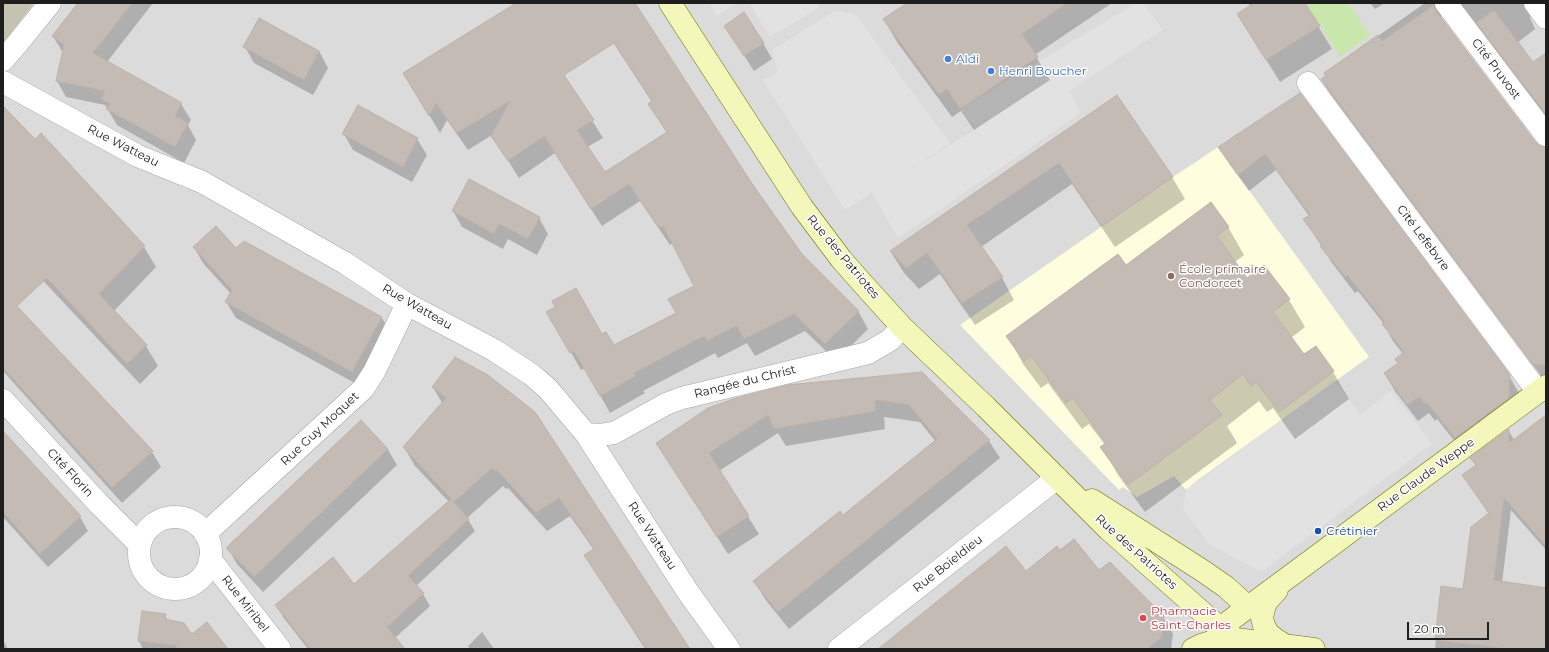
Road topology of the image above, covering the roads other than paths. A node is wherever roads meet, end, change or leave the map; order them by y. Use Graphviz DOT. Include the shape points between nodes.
graph roads {
  1 [pos="50,3"];
  2 [pos="670,3"];
  3 [pos="1446,3"];
  4 [pos="1535,3"];
  5 [pos="1546,18"];
  6 [pos="3,60"];
  7 [pos="3,82"];
  8 [pos="1308,83"];
  9 [pos="1546,135"];
  10 [pos="407,304"];
  11 [pos="902,327"];
  12 [pos="1542,389"];
  13 [pos="3,400"];
  14 [pos="586,434"];
  15 [pos="1057,478"];
  16 [pos="205,534"];
  17 [pos="140,544"];
  18 [pos="210,559"];
  19 [pos="1293,573"];
  20 [pos="1248,607"];
  21 [pos="1228,634"];
  22 [pos="1286,646"];
  23 [pos="280,649"];
  24 [pos="728,649"];
  25 [pos="839,649"];
  26 [pos="1193,649"];
  27 [pos="1314,649"];
  1 -- 6 [label="street"];
  2 -- 11 [label="street, Rue des Patriotes" via="817,229"];
  3 -- 9 [label="street, Cité Pruvost"];
  4 -- 5 [label="street"];
  7 -- 10 [label="street, Rue Watteau" via="138,156 202,182 345,263"];
  8 -- 12 [label="street, Cité Lefebvre"];
  10 -- 14 [label="street, Rue Watteau" via="494,350 532,375 548,389"];
  10 -- 16 [label="street, Rue Guy Moquet" via="363,389"];
  11 -- 14 [label="street, Rangée du Christ" via="880,348 868,353 688,396 666,404 614,433"];
  11 -- 15 [label="street, Rue des Patriotes"];
  12 -- 19 [label="street, Rue Claude Weppe"];
  13 -- 17 [label="street, Cité Florin" via="99,504"];
  14 -- 24 [label="street, Rue Watteau"];
  15 -- 20 [label="street, Rue des Patriotes" via="1203,571"];
  15 -- 21 [label="street, Rue des Patriotes" via="1109,530"];
  15 -- 25 [label="street, Rue Boieldieu"];
  16 -- 17 [label="street" via="189,520 172,517 155,523 143,536"];
  16 -- 18 [label="street, Rue Miribel" via="211,550"];
  17 -- 18 [label="street, Rue Miribel" via="139,557 142,568 152,582 167,588 184,588 192,585 204,574"];
  18 -- 23 [label="street, Rue Miribel"];
  19 -- 20 [label="street, Rue Claude Weppe"];
  19 -- 22 [label="street" via="1267,601 1262,618 1268,633"];
  20 -- 21 [label="street, Rue Claude Weppe"];
  21 -- 22 [label="street"];
  21 -- 26 [label="street"];
  22 -- 27 [label="street"];
}
